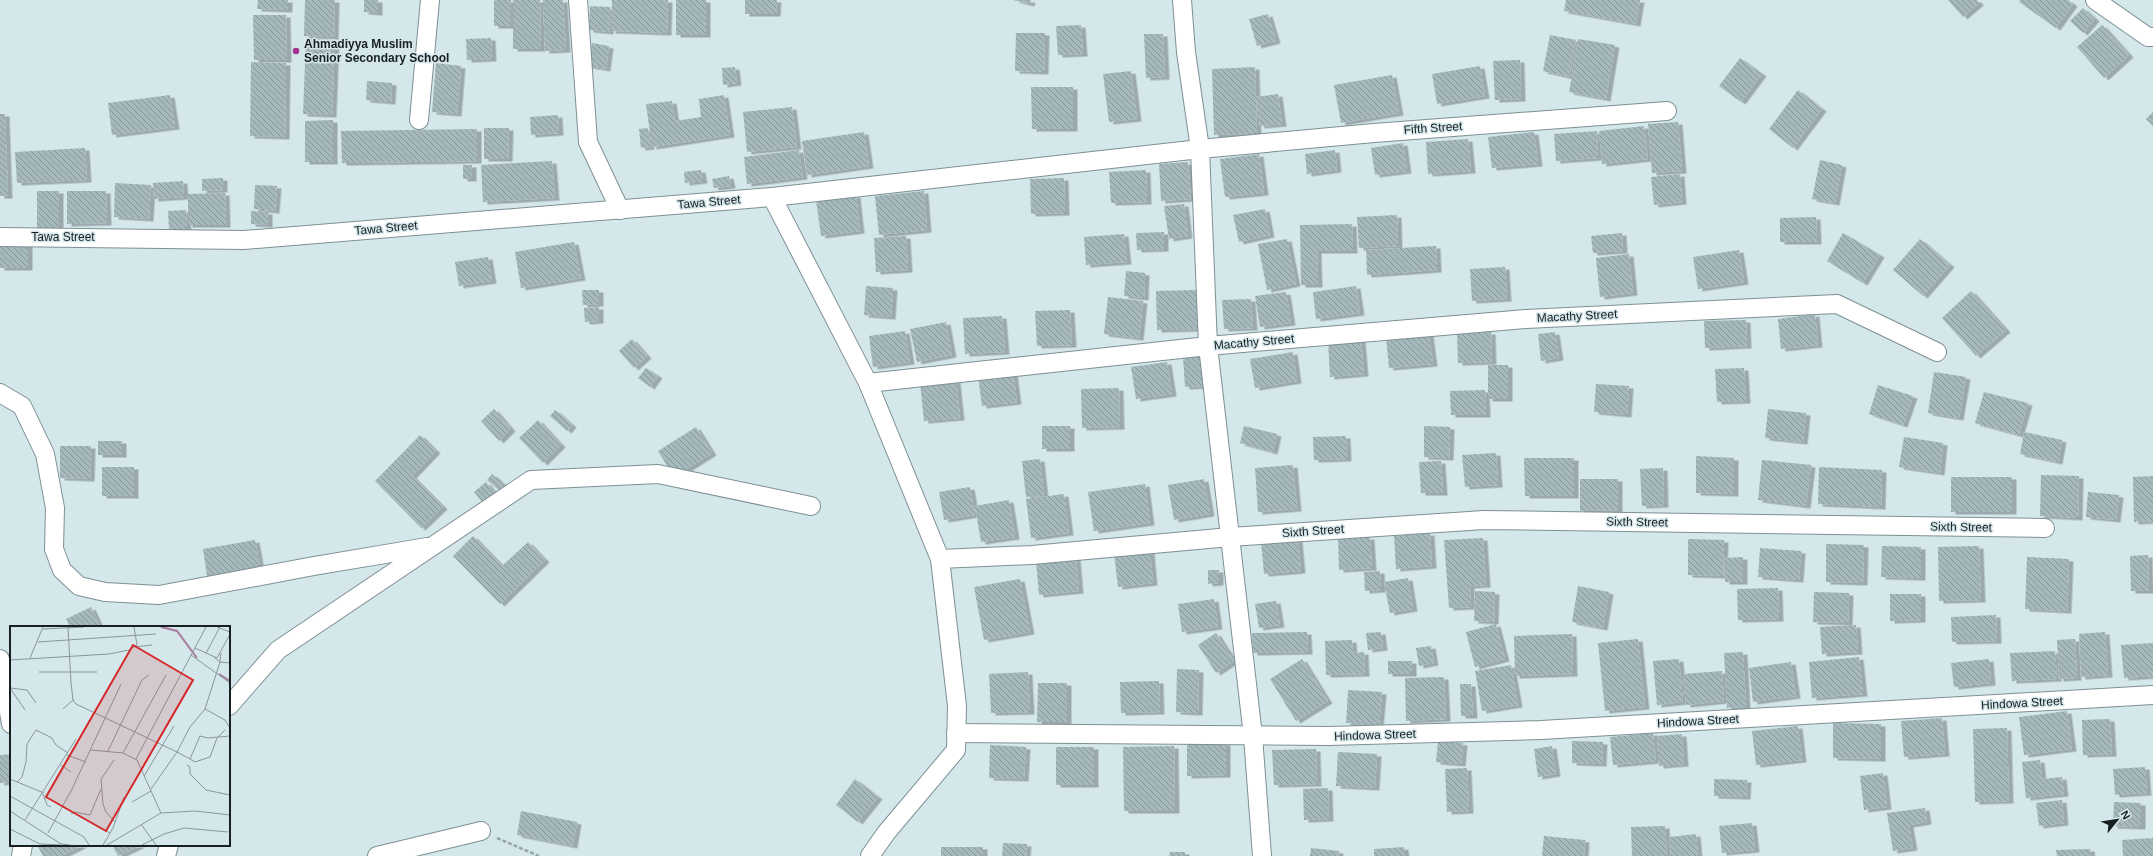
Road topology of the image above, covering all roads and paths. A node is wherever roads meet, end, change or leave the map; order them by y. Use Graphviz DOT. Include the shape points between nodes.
graph roads {
  1 [pos="430,0"];
  2 [pos="578,0"];
  3 [pos="1182,0"];
  4 [pos="2095,0"];
  5 [pos="2151,40"];
  6 [pos="1667,111"];
  7 [pos="419,120"];
  8 [pos="1200,149"];
  9 [pos="772,197"];
  10 [pos="620,210"];
  11 [pos="0,237"];
  12 [pos="1208,346"];
  13 [pos="1937,352"];
  14 [pos="868,383"];
  15 [pos="0,393"];
  16 [pos="811,506"];
  17 [pos="2045,528"];
  18 [pos="1230,537"];
  19 [pos="432,547"];
  20 [pos="940,559"];
  21 [pos="0,659"];
  22 [pos="2153,696"];
  23 [pos="230,705"];
  24 [pos="10,718"];
  25 [pos="956,733"];
  26 [pos="1248,736"];
  27 [pos="481,831"];
  28 [pos="23,846"];
  29 [pos="169,846"];
  30 [pos="21,856"];
  31 [pos="166,856"];
  32 [pos="377,856"];
  33 [pos="539,856"];
  34 [pos="870,856"];
  35 [pos="1262,856"];
  1 -- 7 [label="street"];
  2 -- 10 [label="street" via="588,142"];
  3 -- 8 [label="street" via="1186,52"];
  4 -- 5 [label="street"];
  6 -- 8 [label="street, Fifth Street"];
  8 -- 9 [label="street, Fifth Street"];
  8 -- 12 [label="street"];
  9 -- 10 [label="street, Tawa Street"];
  9 -- 14 [label="street"];
  10 -- 11 [label="street, Tawa Street" via="244,240"];
  12 -- 13 [label="street, Macathy Street" via="1526,319 1837,304"];
  12 -- 14 [label="street, Macathy Street"];
  12 -- 18 [label="street"];
  14 -- 20 [label="street"];
  15 -- 19 [label="street" via="22,406 45,454 55,508 54,548 62,570 79,586 105,592 159,595"];
  16 -- 19 [label="street" via="658,474 531,480"];
  17 -- 18 [label="street, Sixth Street" via="1484,520"];
  18 -- 20 [label="street, Sixth Street" via="1032,555"];
  18 -- 26 [label="street"];
  19 -- 23 [label="street" via="278,650"];
  20 -- 25 [label="street" via="957,706"];
  21 -- 24 [label="street"];
  22 -- 26 [label="street, Hindowa Street" via="1541,730"];
  25 -- 26 [label="street, Hindowa Street"];
  25 -- 34 [label="street" via="956,750 886,833"];
  26 -- 35 [label="street"];
  27 -- 32 [label="street"];
  27 -- 33 [label="path"];
  28 -- 30 [label="street"];
  29 -- 31 [label="street"];
}
